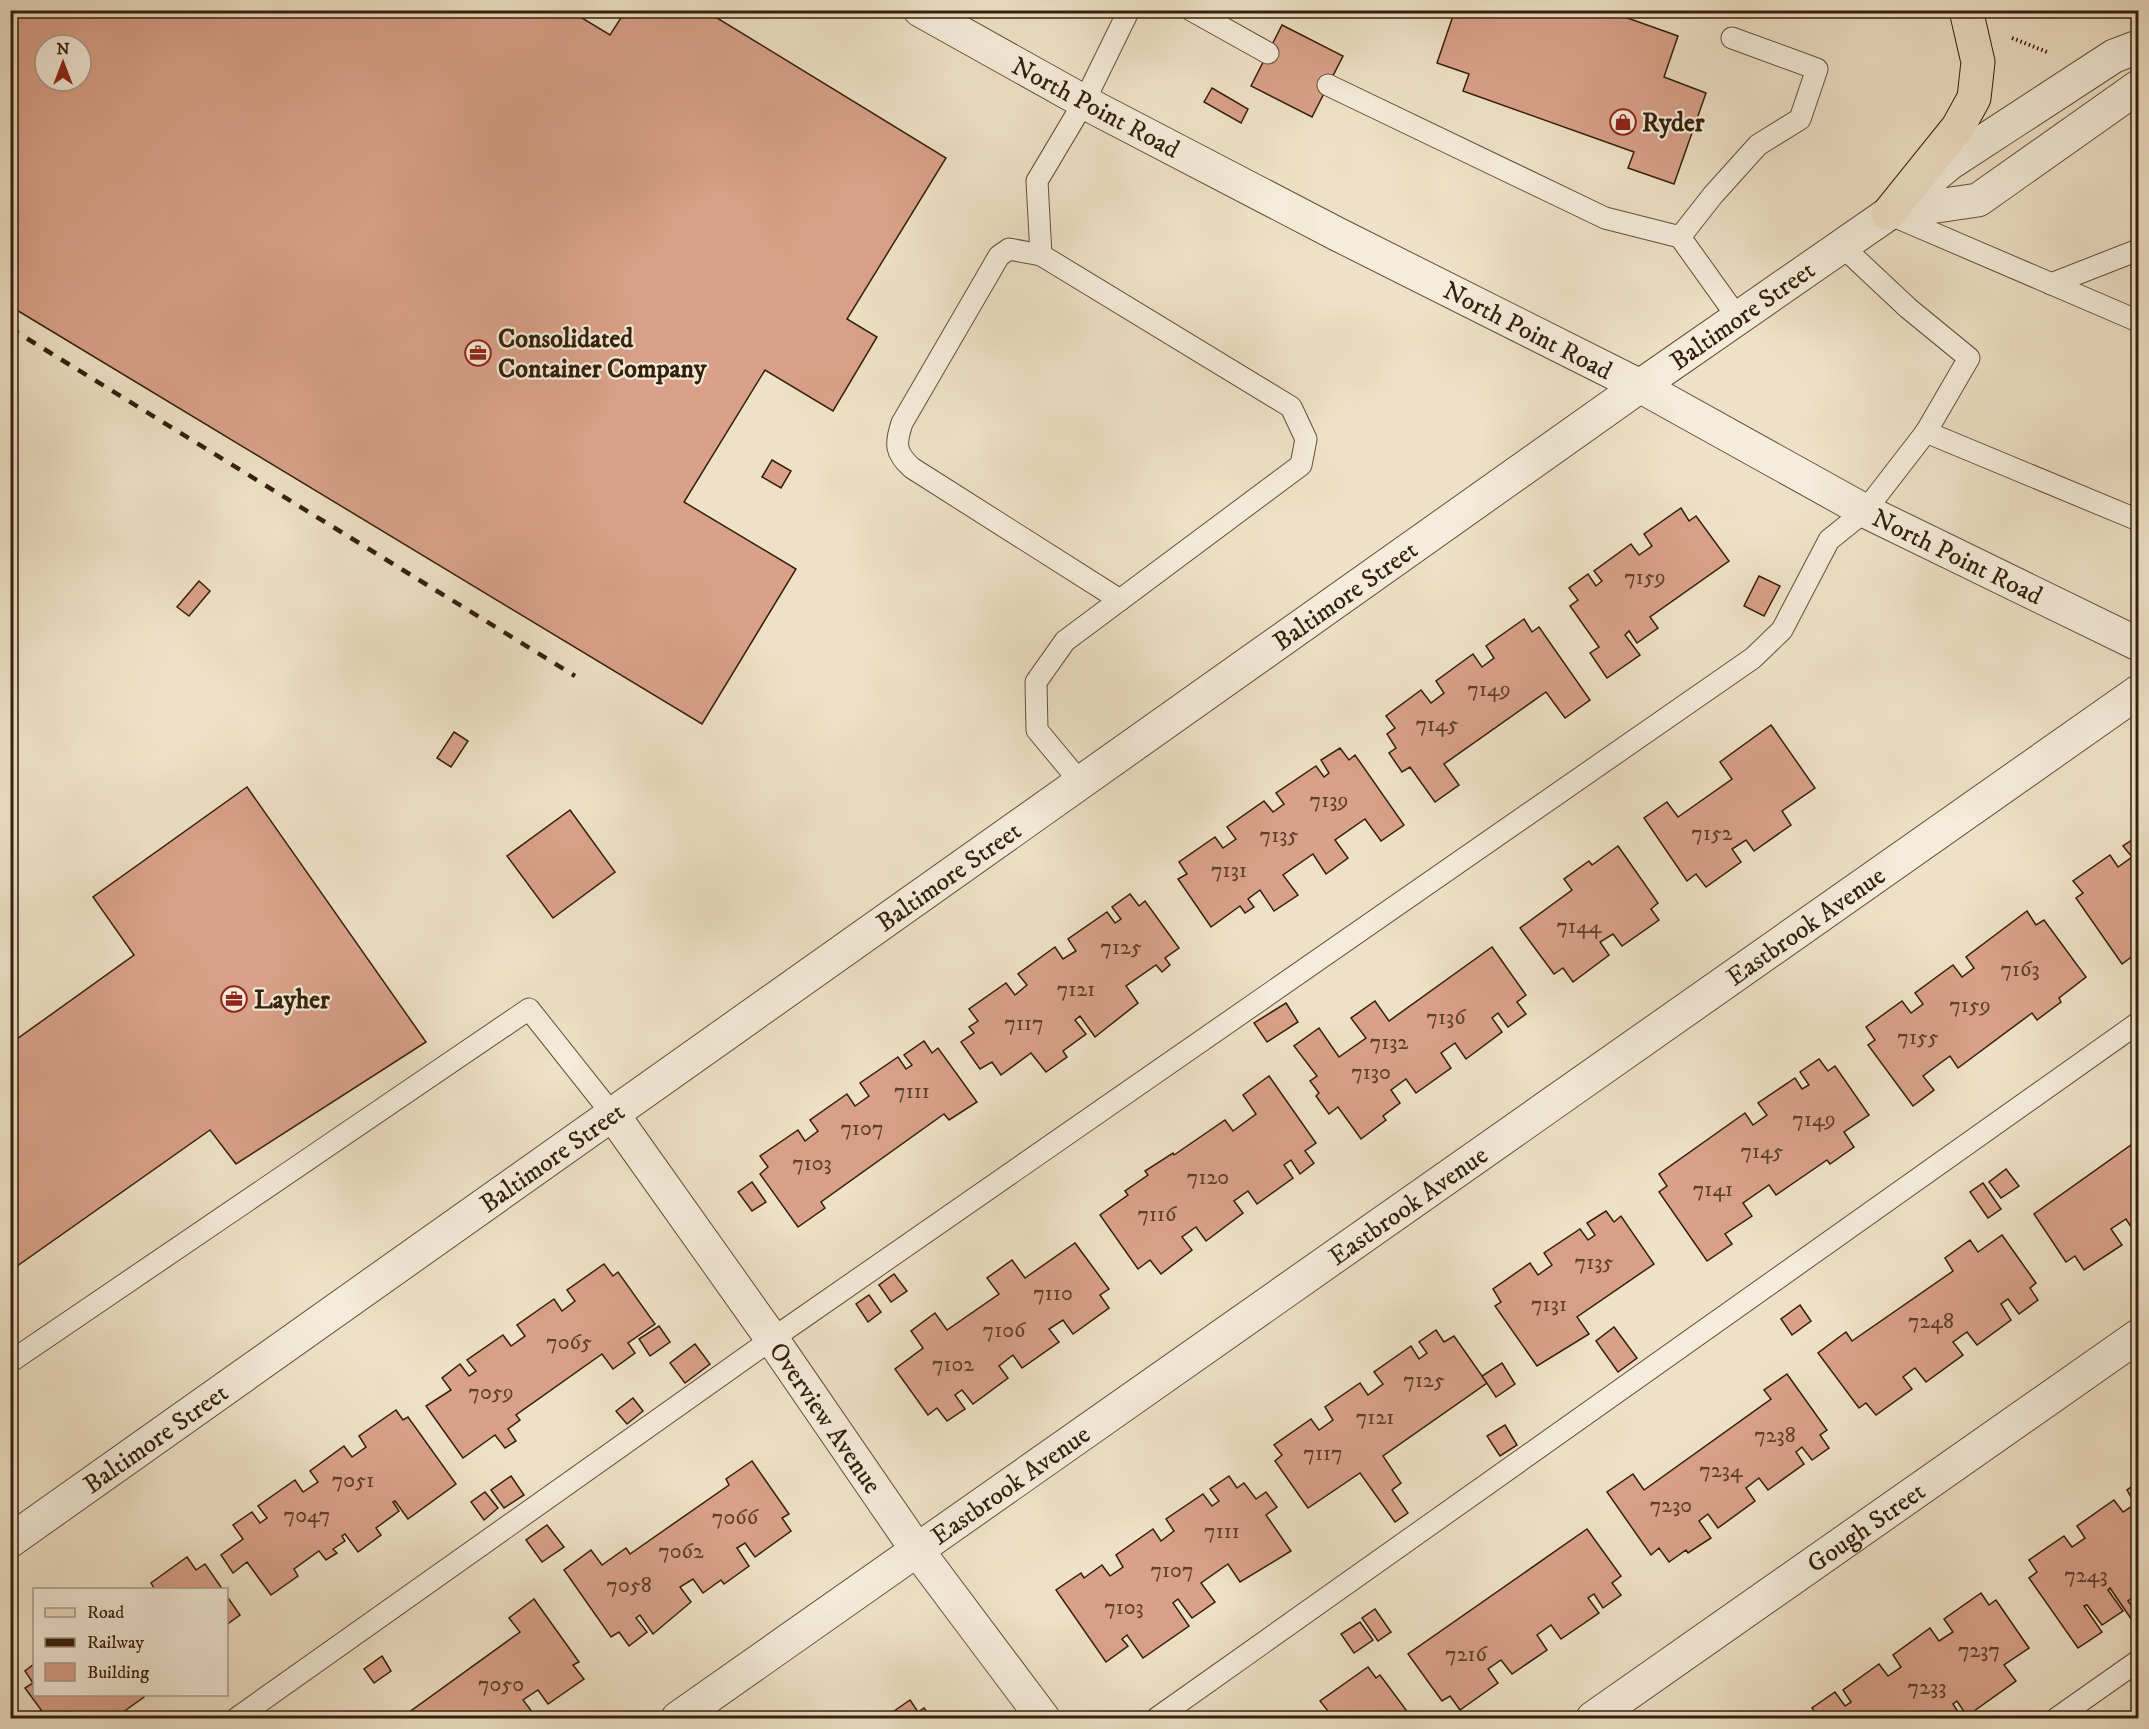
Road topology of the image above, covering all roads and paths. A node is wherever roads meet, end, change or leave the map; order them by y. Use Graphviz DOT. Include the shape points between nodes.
graph roads {
  1 [pos="920,10"];
  2 [pos="1129,10"];
  3 [pos="1191,10"];
  4 [pos="1966,10"];
  5 [pos="2006,36"];
  6 [pos="1732,38"];
  7 [pos="2139,46"];
  8 [pos="2050,53"];
  9 [pos="1268,54"];
  10 [pos="1328,85"];
  11 [pos="2139,87"];
  12 [pos="1084,102"];
  13 [pos="1888,214"];
  14 [pos="1680,237"];
  15 [pos="1842,246"];
  16 [pos="2139,250"];
  17 [pos="1041,255"];
  18 [pos="2051,284"];
  19 [pos="1738,318"];
  20 [pos="2139,321"];
  21 [pos="1640,386"];
  22 [pos="1926,432"];
  23 [pos="1865,512"];
  24 [pos="2139,520"];
  25 [pos="1120,600"];
  26 [pos="2139,644"];
  27 [pos="2139,692"];
  28 [pos="1081,783"];
  29 [pos="2139,1023"];
  30 [pos="613,1115"];
  31 [pos="2139,1336"];
  32 [pos="772,1339"];
  33 [pos="10,1362"];
  34 [pos="10,1540"];
  35 [pos="917,1550"];
  36 [pos="2139,1661"];
  37 [pos="237,1719"];
  38 [pos="678,1719"];
  39 [pos="1043,1719"];
  40 [pos="1157,1719"];
  41 [pos="1593,1719"];
  42 [pos="2057,1719"];
  1 -- 12 [label="street, North Point Road"];
  2 -- 12 [label="lane"];
  3 -- 9 [label="lane"];
  4 -- 13 [label="main road" via="1978,62 1974,98 1958,127"];
  5 -- 8 [label="path"];
  6 -- 14 [label="lane" via="1817,69 1800,119 1758,145"];
  7 -- 13 [label="street, Baltimore Street" via="2114,56 1950,163"];
  10 -- 14 [label="lane" via="1605,218"];
  11 -- 13 [label="street, Baltimore Street" via="1978,200"];
  12 -- 17 [label="lane" via="1037,181"];
  12 -- 21 [label="street, North Point Road"];
  13 -- 15 [label="street, Baltimore Street"];
  13 -- 18 [label="lane"];
  14 -- 19 [label="lane"];
  15 -- 19 [label="street, Baltimore Street"];
  15 -- 22 [label="lane" via="1902,303 1969,358"];
  16 -- 18 [label="lane"];
  17 -- 25 [label="lane" via="1009,249 999,256 902,423 896,441 902,459 912,468"];
  17 -- 25 [label="lane" via="1291,407 1306,439 1301,465"];
  18 -- 20 [label="lane"];
  19 -- 21 [label="street, Baltimore Street"];
  21 -- 23 [label="street, North Point Road"];
  21 -- 28 [label="street, Baltimore Street"];
  22 -- 23 [label="lane"];
  22 -- 24 [label="lane"];
  23 -- 26 [label="street, North Point Road"];
  23 -- 32 [label="lane" via="1829,540 1782,630 1754,658"];
  25 -- 28 [label="lane" via="1065,641 1036,682 1037,730"];
  27 -- 35 [label="street, Eastbrook Avenue"];
  28 -- 30 [label="street, Baltimore Street"];
  29 -- 40 [label="lane"];
  30 -- 32 [label="street, Overview Avenue"];
  30 -- 33 [label="lane" via="529,1009"];
  30 -- 34 [label="street, Baltimore Street"];
  31 -- 41 [label="street, Gough Street"];
  32 -- 35 [label="street, Overview Avenue"];
  32 -- 37 [label="lane"];
  35 -- 38 [label="street, Eastbrook Avenue"];
  35 -- 39 [label="street, Overview Avenue"];
  36 -- 42 [label="lane"];
}
